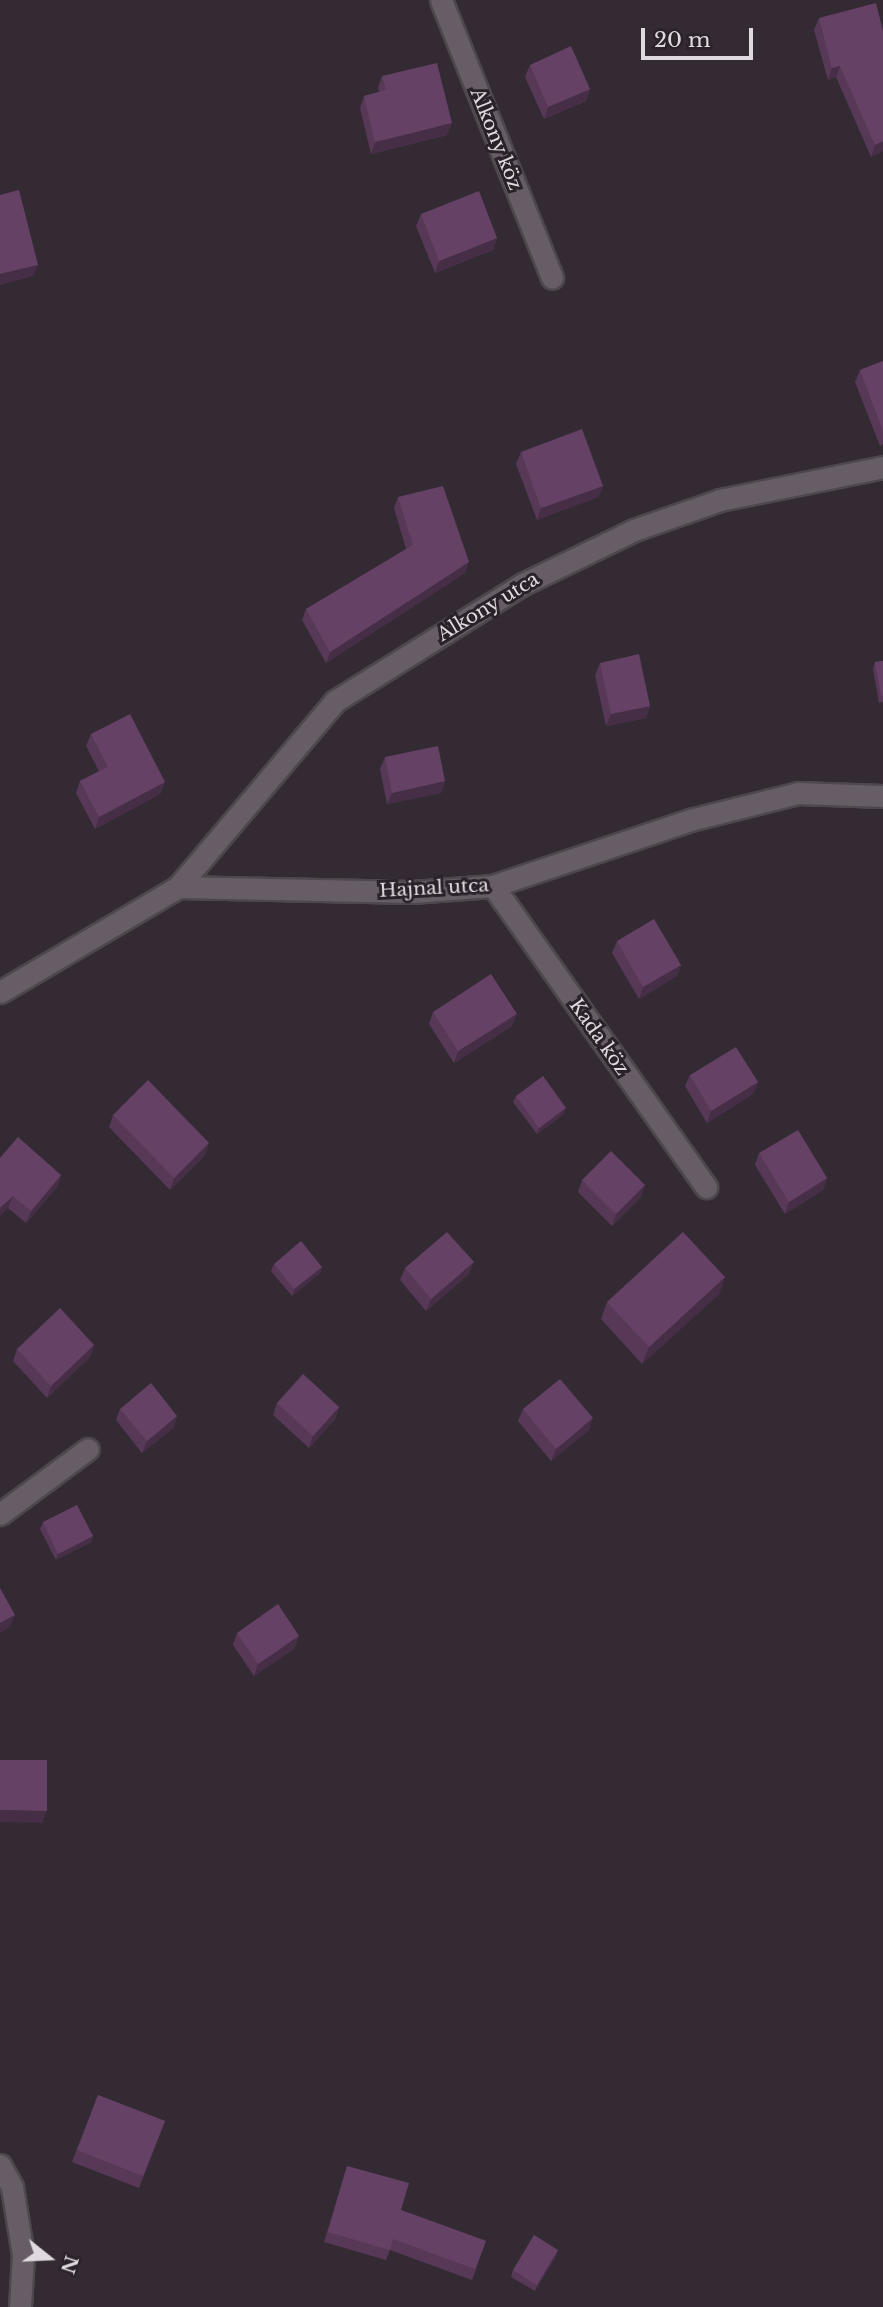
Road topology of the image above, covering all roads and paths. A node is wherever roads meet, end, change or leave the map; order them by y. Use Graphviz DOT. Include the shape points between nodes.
graph roads {
  1 [pos="441,0"];
  2 [pos="552,278"];
  3 [pos="883,467"];
  4 [pos="883,796"];
  5 [pos="493,886"];
  6 [pos="178,887"];
  7 [pos="0,992"];
  8 [pos="706,1187"];
  9 [pos="88,1449"];
  10 [pos="0,1514"];
  11 [pos="0,2165"];
  12 [pos="20,2307"];
  1 -- 2 [label="street, Alkony köz"];
  3 -- 6 [label="street, Alkony utca" via="720,500 634,530 523,584 335,701"];
  4 -- 5 [label="street, Hajnal utca" via="798,793 690,821"];
  5 -- 6 [label="street, Hajnal utca" via="412,892"];
  5 -- 8 [label="street, Kada köz"];
  6 -- 7 [label="street"];
  9 -- 10 [label="street"];
  11 -- 12 [label="street" via="12,2187 23,2255"];
}
